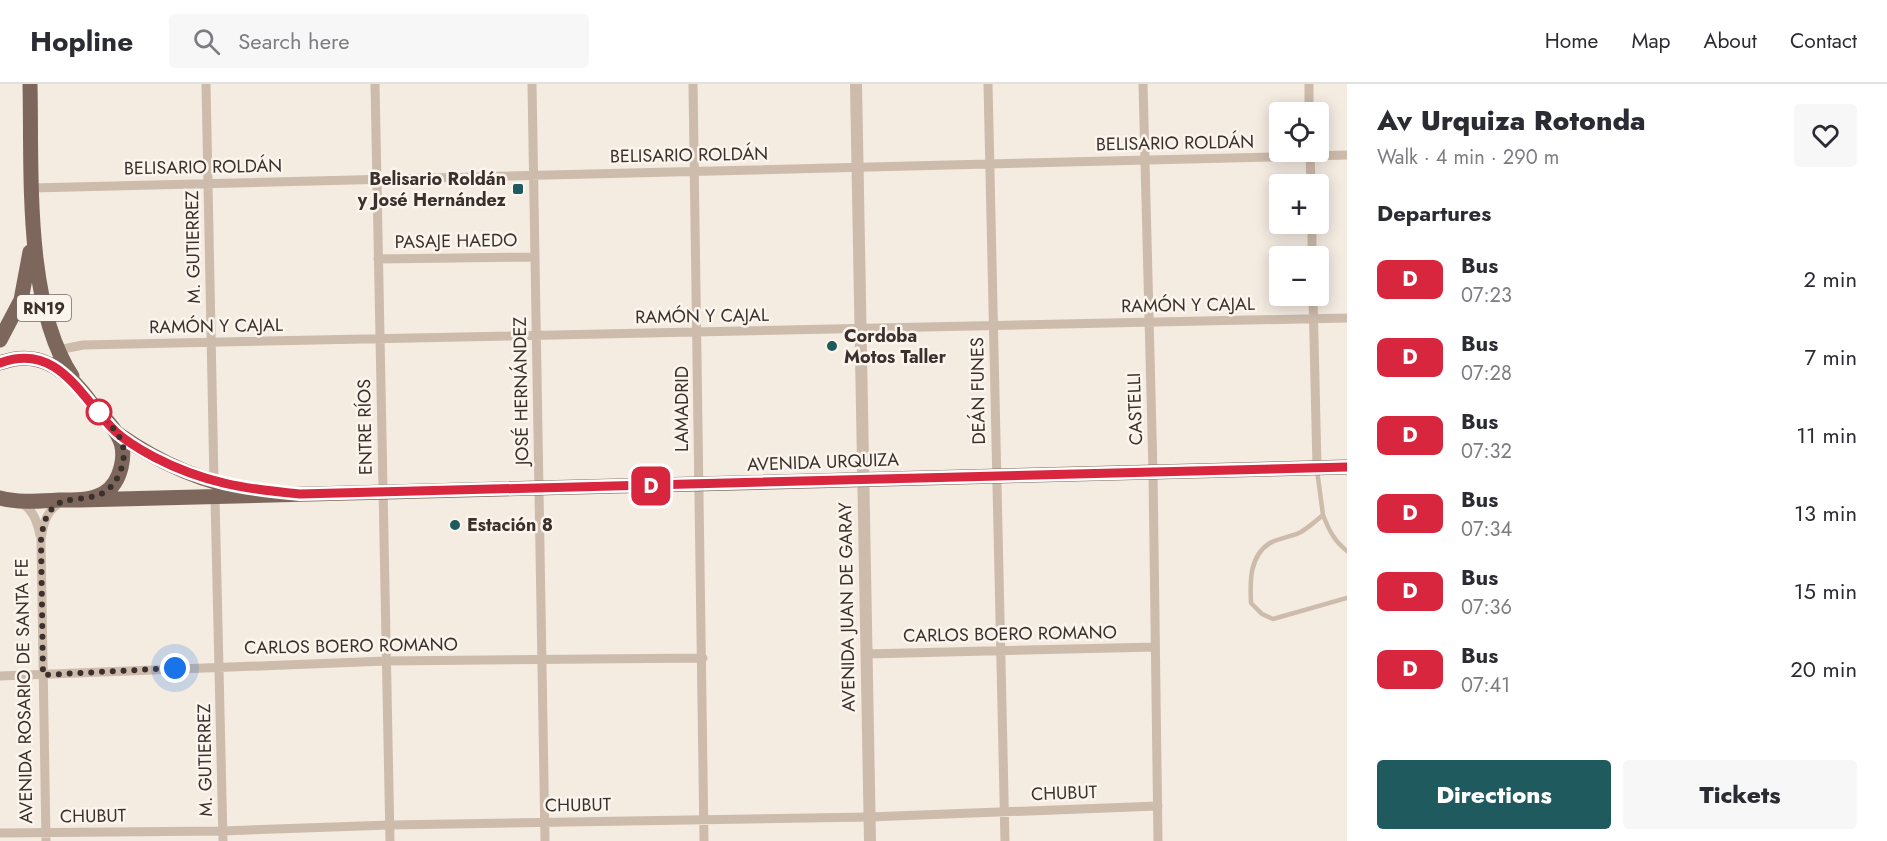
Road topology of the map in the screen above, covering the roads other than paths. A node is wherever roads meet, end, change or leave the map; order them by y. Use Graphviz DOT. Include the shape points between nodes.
graph roads {
  1 [pos="30,84"];
  2 [pos="206,84"];
  3 [pos="375,84"];
  4 [pos="532,84"];
  5 [pos="693,84"];
  6 [pos="856,84"];
  7 [pos="988,84"];
  8 [pos="1143,84"];
  9 [pos="1309,84"];
  10 [pos="1309,102"];
  11 [pos="1269,155"];
  12 [pos="1329,155"];
  13 [pos="1347,155"];
  14 [pos="1145,160"];
  15 [pos="990,164"];
  16 [pos="858,167"];
  17 [pos="694,172"];
  18 [pos="534,175"];
  19 [pos="377,179"];
  20 [pos="208,183"];
  21 [pos="32,188"];
  22 [pos="33,219"];
  23 [pos="535,257"];
  24 [pos="378,259"];
  25 [pos="1313,306"];
  26 [pos="1347,318"];
  27 [pos="1314,319"];
  28 [pos="1148,322"];
  29 [pos="993,326"];
  30 [pos="861,328"];
  31 [pos="698,332"];
  32 [pos="537,336"];
  33 [pos="380,339"];
  34 [pos="0,340"];
  35 [pos="211,343"];
  36 [pos="58,350"];
  37 [pos="0,363"];
  38 [pos="81,389"];
  39 [pos="118,434"];
  40 [pos="1317,467"];
  41 [pos="1347,467"];
  42 [pos="1153,472"];
  43 [pos="996,476"];
  44 [pos="863,481"];
  45 [pos="214,482"];
  46 [pos="699,485"];
  47 [pos="539,488"];
  48 [pos="383,492"];
  49 [pos="300,494"];
  50 [pos="0,498"];
  51 [pos="215,498"];
  52 [pos="64,500"];
  53 [pos="80,500"];
  54 [pos="18,501"];
  55 [pos="1323,515"];
  56 [pos="41,540"];
  57 [pos="1347,551"];
  58 [pos="1347,598"];
  59 [pos="1155,647"];
  60 [pos="1000,651"];
  61 [pos="867,654"];
  62 [pos="541,658"];
  63 [pos="703,658"];
  64 [pos="386,661"];
  65 [pos="219,666"];
  66 [pos="43,675"];
  67 [pos="0,676"];
  68 [pos="1158,806"];
  69 [pos="1004,812"];
  70 [pos="869,817"];
  71 [pos="703,819"];
  72 [pos="544,823"];
  73 [pos="390,825"];
  74 [pos="222,831"];
  75 [pos="0,833"];
  76 [pos="46,837"];
  77 [pos="223,841"];
  78 [pos="390,841"];
  79 [pos="544,841"];
  80 [pos="704,841"];
  81 [pos="870,841"];
  82 [pos="1005,841"];
  83 [pos="1158,841"];
  1 -- 21 [label="main road, RN19"];
  2 -- 20 [label="street, M. GUTIERREZ"];
  3 -- 19 [label="street, ENTRE RÍOS"];
  4 -- 18 [label="street, JOSÉ HERNÁNDEZ"];
  5 -- 17 [label="street, LAMADRID"];
  6 -- 16 [label="street, AVENIDA JUAN DE GARAY"];
  7 -- 15 [label="street, DEÁN FUNES"];
  8 -- 14 [label="street, CASTELLI"];
  9 -- 10 [label="street"];
  11 -- 14 [label="street, BELISARIO ROLDÁN"];
  12 -- 13 [label="street, BELISARIO ROLDÁN"];
  14 -- 15 [label="street, BELISARIO ROLDÁN"];
  14 -- 28 [label="street, CASTELLI"];
  15 -- 16 [label="street, BELISARIO ROLDÁN"];
  15 -- 29 [label="street, DEÁN FUNES"];
  16 -- 17 [label="street, BELISARIO ROLDÁN"];
  16 -- 30 [label="street, AVENIDA JUAN DE GARAY"];
  17 -- 18 [label="street, BELISARIO ROLDÁN"];
  17 -- 31 [label="street, LAMADRID"];
  18 -- 19 [label="street, BELISARIO ROLDÁN"];
  18 -- 23 [label="street, JOSÉ HERNÁNDEZ"];
  19 -- 20 [label="street, BELISARIO ROLDÁN"];
  19 -- 24 [label="street, ENTRE RÍOS"];
  20 -- 21 [label="street, BELISARIO ROLDÁN"];
  20 -- 35 [label="street, M. GUTIERREZ"];
  21 -- 22 [label="main road, RN19"];
  22 -- 34 [label="main road, RN19" via="23,291"];
  22 -- 36 [label="main road, RN19" via="45,311"];
  23 -- 24 [label="street, PASAJE HAEDO"];
  23 -- 32 [label="street, JOSÉ HERNÁNDEZ"];
  24 -- 33 [label="street, ENTRE RÍOS"];
  25 -- 27 [label="street"];
  26 -- 27 [label="street, RAMÓN Y CAJAL"];
  27 -- 28 [label="street, RAMÓN Y CAJAL"];
  27 -- 40 [label="street"];
  28 -- 29 [label="street, RAMÓN Y CAJAL"];
  28 -- 42 [label="street, CASTELLI"];
  29 -- 30 [label="street, RAMÓN Y CAJAL"];
  29 -- 43 [label="street, DEÁN FUNES"];
  30 -- 31 [label="street, RAMÓN Y CAJAL"];
  30 -- 44 [label="street, AVENIDA JUAN DE GARAY"];
  31 -- 32 [label="street, RAMÓN Y CAJAL"];
  31 -- 46 [label="street, LAMADRID"];
  32 -- 33 [label="street, RAMÓN Y CAJAL"];
  32 -- 47 [label="street, JOSÉ HERNÁNDEZ"];
  33 -- 35 [label="street, RAMÓN Y CAJAL"];
  33 -- 48 [label="street, ENTRE RÍOS"];
  35 -- 36 [label="street, RAMÓN Y CAJAL" via="83,345"];
  35 -- 45 [label="street, M. GUTIERREZ"];
  36 -- 38 [label="main road, RN19"];
  37 -- 38 [label="main road, RN19" via="18,357 43,361"];
  38 -- 39 [label="main road, RN19"];
  39 -- 45 [label="main road, AVENIDA URQUIZA / RN19" via="176,468"];
  39 -- 53 [label="main road, RN19" via="123,455 113,485 106,492"];
  40 -- 41 [label="main road, AVENIDA URQUIZA / RN19"];
  40 -- 42 [label="main road, AVENIDA URQUIZA / RN19"];
  40 -- 55 [label="lane"];
  42 -- 43 [label="main road, AVENIDA URQUIZA / RN19"];
  42 -- 59 [label="street, CASTELLI"];
  43 -- 44 [label="main road, AVENIDA URQUIZA / RN19"];
  43 -- 60 [label="street, DEÁN FUNES"];
  44 -- 46 [label="main road, AVENIDA URQUIZA / RN19"];
  44 -- 61 [label="street, AVENIDA JUAN DE GARAY"];
  45 -- 49 [label="main road, AVENIDA URQUIZA / RN19"];
  46 -- 47 [label="main road, AVENIDA URQUIZA / RN19"];
  46 -- 63 [label="street, LAMADRID"];
  47 -- 48 [label="main road, AVENIDA URQUIZA / RN19"];
  47 -- 62 [label="street, JOSÉ HERNÁNDEZ"];
  48 -- 49 [label="main road, AVENIDA URQUIZA / RN19"];
  48 -- 64 [label="street, ENTRE RÍOS"];
  49 -- 51 [label="main road, AVENIDA URQUIZA / RN19"];
  50 -- 54 [label="main road, RN19"];
  51 -- 53 [label="main road, AVENIDA URQUIZA / RN19"];
  51 -- 65 [label="street, M. GUTIERREZ"];
  52 -- 53 [label="main road, RN19"];
  52 -- 54 [label="main road, RN19"];
  52 -- 56 [label="street, AVENIDA ROSARIO DE SANTA FE" via="45,519"];
  54 -- 56 [label="street, AVENIDA ROSARIO DE SANTA FE" via="33,513"];
  55 -- 57 [label="lane" via="1329,531"];
  55 -- 58 [label="lane" via="1299,533 1271,543 1260,552 1251,573 1251,603 1273,619"];
  56 -- 66 [label="street, AVENIDA ROSARIO DE SANTA FE"];
  59 -- 60 [label="street, CARLOS BOERO ROMANO"];
  59 -- 68 [label="street, CASTELLI"];
  60 -- 61 [label="street, CARLOS BOERO ROMANO"];
  60 -- 69 [label="street, DEÁN FUNES"];
  61 -- 70 [label="street, AVENIDA JUAN DE GARAY"];
  62 -- 63 [label="street, CARLOS BOERO ROMANO"];
  62 -- 64 [label="street, CARLOS BOERO ROMANO"];
  62 -- 72 [label="street, JOSÉ HERNÁNDEZ"];
  63 -- 71 [label="street, LAMADRID"];
  64 -- 65 [label="street, CARLOS BOERO ROMANO"];
  64 -- 73 [label="street, ENTRE RÍOS"];
  65 -- 66 [label="street, CARLOS BOERO ROMANO"];
  65 -- 74 [label="street, M. GUTIERREZ"];
  66 -- 67 [label="street, CARLOS BOERO ROMANO"];
  66 -- 76 [label="street, AVENIDA ROSARIO DE SANTA FE"];
  68 -- 69 [label="street, CHUBUT"];
  68 -- 83 [label="street, CASTELLI"];
  69 -- 70 [label="street, CHUBUT"];
  69 -- 82 [label="street, DEÁN FUNES"];
  70 -- 71 [label="street, CHUBUT"];
  70 -- 81 [label="street, AVENIDA JUAN DE GARAY"];
  71 -- 72 [label="street, CHUBUT"];
  71 -- 80 [label="street, LAMADRID"];
  72 -- 73 [label="street, CHUBUT"];
  72 -- 79 [label="street, JOSÉ HERNÁNDEZ"];
  73 -- 74 [label="street, CHUBUT"];
  73 -- 78 [label="street, ENTRE RÍOS"];
  74 -- 76 [label="street, CHUBUT"];
  74 -- 77 [label="street, M. GUTIERREZ"];
  75 -- 76 [label="street, CHUBUT"];
}
